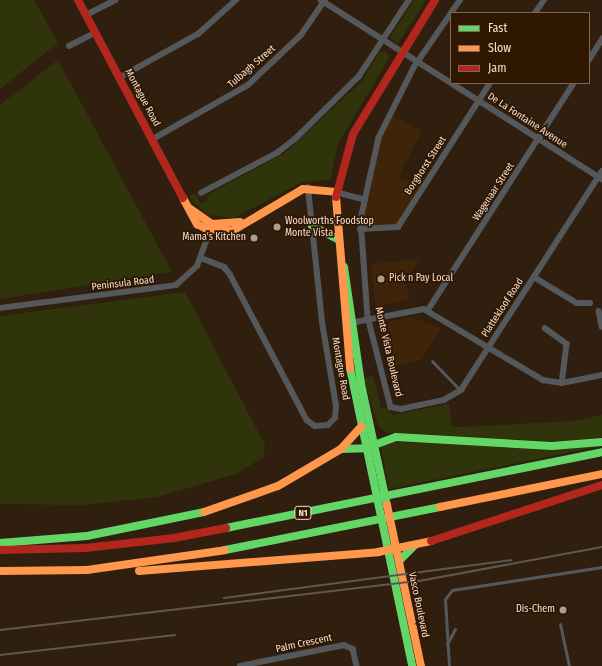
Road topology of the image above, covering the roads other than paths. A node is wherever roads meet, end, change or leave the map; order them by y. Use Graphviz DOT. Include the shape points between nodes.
graph roads {
  1 [pos="78,0"];
  2 [pos="115,0"];
  3 [pos="236,0"];
  4 [pos="409,0"];
  5 [pos="435,0"];
  6 [pos="460,0"];
  7 [pos="544,0"];
  8 [pos="324,1"];
  9 [pos="452,12"];
  10 [pos="536,12"];
  11 [pos="86,15"];
  12 [pos="450,15"];
  13 [pos="95,33"];
  14 [pos="602,39"];
  15 [pos="383,40"];
  16 [pos="69,46"];
  17 [pos="401,52"];
  18 [pos="590,58"];
  19 [pos="418,63"];
  20 [pos="119,78"];
  21 [pos="450,83"];
  22 [pos="452,84"];
  23 [pos="489,84"];
  24 [pos="573,84"];
  25 [pos="479,101"];
  26 [pos="153,139"];
  27 [pos="538,139"];
  28 [pos="602,171"];
  29 [pos="600,178"];
  30 [pos="308,188"];
  31 [pos="336,192"];
  32 [pos="201,193"];
  33 [pos="365,200"];
  34 [pos="312,226"];
  35 [pos="211,228"];
  36 [pos="360,229"];
  37 [pos="340,240"];
  38 [pos="340,256"];
  39 [pos="201,258"];
  40 [pos="534,277"];
  41 [pos="590,303"];
  42 [pos="0,308"];
  43 [pos="428,310"];
  44 [pos="599,311"];
  45 [pos="368,318"];
  46 [pos="352,320"];
  47 [pos="602,327"];
  48 [pos="545,328"];
  49 [pos="345,332"];
  50 [pos="488,348"];
  51 [pos="432,361"];
  52 [pos="602,375"];
  53 [pos="562,383"];
  54 [pos="460,390"];
  55 [pos="390,404"];
  56 [pos="362,427"];
  57 [pos="602,442"];
  58 [pos="375,446"];
  59 [pos="366,448"];
  60 [pos="341,449"];
  61 [pos="602,452"];
  62 [pos="602,474"];
  63 [pos="602,485"];
  64 [pos="0,543"];
  65 [pos="416,544"];
  66 [pos="396,547"];
  67 [pos="0,550"];
  68 [pos="388,550"];
  69 [pos="397,564"];
  70 [pos="602,567"];
  71 [pos="0,571"];
  72 [pos="45,572"];
  73 [pos="404,606"];
  74 [pos="560,624"];
  75 [pos="455,628"];
  76 [pos="447,644"];
  77 [pos="240,666"];
  78 [pos="357,666"];
  79 [pos="412,666"];
  80 [pos="421,666"];
  81 [pos="449,666"];
  82 [pos="569,666"];
  1 -- 11 [label="main road, Montague Road"];
  2 -- 11 [label="street"];
  3 -- 20 [label="street" via="198,34"];
  4 -- 15 [label="street"];
  5 -- 17 [label="main road"];
  6 -- 9 [label="street, Monte Vista Boulevard"];
  7 -- 10 [label="street"];
  8 -- 15 [label="street, De La Fontaine Avenue"];
  8 -- 26 [label="street, Tulbagh Street" via="301,35 244,88"];
  11 -- 13 [label="main road, Montague Road"];
  12 -- 19 [label="street, Monte Vista Boulevard"];
  13 -- 16 [label="street"];
  13 -- 20 [label="main road, Montague Road"];
  14 -- 18 [label="street"];
  15 -- 17 [label="street, De La Fontaine Avenue"];
  15 -- 32 [label="street" via="354,83 295,139 277,153"];
  17 -- 19 [label="street, De La Fontaine Avenue"];
  17 -- 31 [label="main road" via="353,134"];
  19 -- 21 [label="street, De La Fontaine Avenue"];
  19 -- 33 [label="street, Monte Vista Boulevard" via="379,138"];
  20 -- 26 [label="main road, Montague Road"];
  22 -- 25 [label="street, De La Fontaine Avenue"];
  23 -- 25 [label="street, Borghorst Street"];
  24 -- 27 [label="street, Wagenaar Street"];
  25 -- 27 [label="street, De La Fontaine Avenue"];
  25 -- 36 [label="street, Borghorst Street" via="398,227"];
  26 -- 35 [label="main road, Montague Road" via="193,219"];
  27 -- 29 [label="street, De La Fontaine Avenue"];
  27 -- 43 [label="street, Wagenaar Street"];
  28 -- 29 [label="street, Plattekloof Road"];
  29 -- 40 [label="street, Plattekloof Road"];
  30 -- 31 [label="main road"];
  30 -- 34 [label="street, Montague Road"];
  30 -- 35 [label="main road" via="249,220"];
  31 -- 33 [label="street"];
  31 -- 37 [label="main road"];
  33 -- 36 [label="street, Monte Vista Boulevard"];
  34 -- 37 [label="main road"];
  34 -- 39 [label="street, Montague Road" via="322,322 336,406 335,418 323,427 311,425 307,420 228,271"];
  35 -- 39 [label="street, Peninsula Road"];
  36 -- 45 [label="street, Monte Vista Boulevard"];
  37 -- 38 [label="main road"];
  38 -- 46 [label="main road"];
  38 -- 49 [label="main road"];
  39 -- 42 [label="street, Peninsula Road" via="184,280 163,288"];
  40 -- 41 [label="street" via="577,303"];
  40 -- 50 [label="street, Plattekloof Road"];
  43 -- 45 [label="street" via="412,308"];
  43 -- 50 [label="street"];
  44 -- 47 [label="street"];
  45 -- 46 [label="street"];
  45 -- 55 [label="street, Monte Vista Boulevard"];
  46 -- 49 [label="street"];
  46 -- 58 [label="main road"];
  48 -- 53 [label="street" via="567,344"];
  49 -- 56 [label="main road"];
  50 -- 53 [label="street" via="523,370"];
  50 -- 54 [label="street, Plattekloof Road"];
  51 -- 54 [label="lane"];
  52 -- 53 [label="street"];
  54 -- 55 [label="street, Plattekloof Road" via="444,400 408,408 394,409"];
  56 -- 59 [label="main road"];
  56 -- 60 [label="main road"];
  57 -- 58 [label="main road" via="552,446 396,437"];
  58 -- 59 [label="main road"];
  58 -- 66 [label="main road"];
  59 -- 60 [label="main road"];
  59 -- 68 [label="main road"];
  60 -- 64 [label="main road" via="278,486 206,512 87,536"];
  61 -- 67 [label="main road, N1" via="180,537 91,548"];
  62 -- 72 [label="main road, N1" via="193,557"];
  63 -- 65 [label="main road"];
  65 -- 66 [label="main road"];
  65 -- 69 [label="main road"];
  66 -- 68 [label="main road"];
  66 -- 69 [label="main road, Vasco Boulevard"];
  68 -- 69 [label="main road, Vasco Boulevard"];
  68 -- 72 [label="main road" via="97,575"];
  69 -- 73 [label="main road, Vasco Boulevard"];
  70 -- 76 [label="lane" via="452,590 445,596"];
  71 -- 72 [label="main road, N1"];
  73 -- 79 [label="main road, Vasco Boulevard"];
  73 -- 80 [label="main road, Vasco Boulevard"];
  74 -- 82 [label="lane"];
  75 -- 76 [label="lane"];
  76 -- 81 [label="lane"];
  77 -- 78 [label="street, Palm Crescent" via="344,645 353,649"];
}
